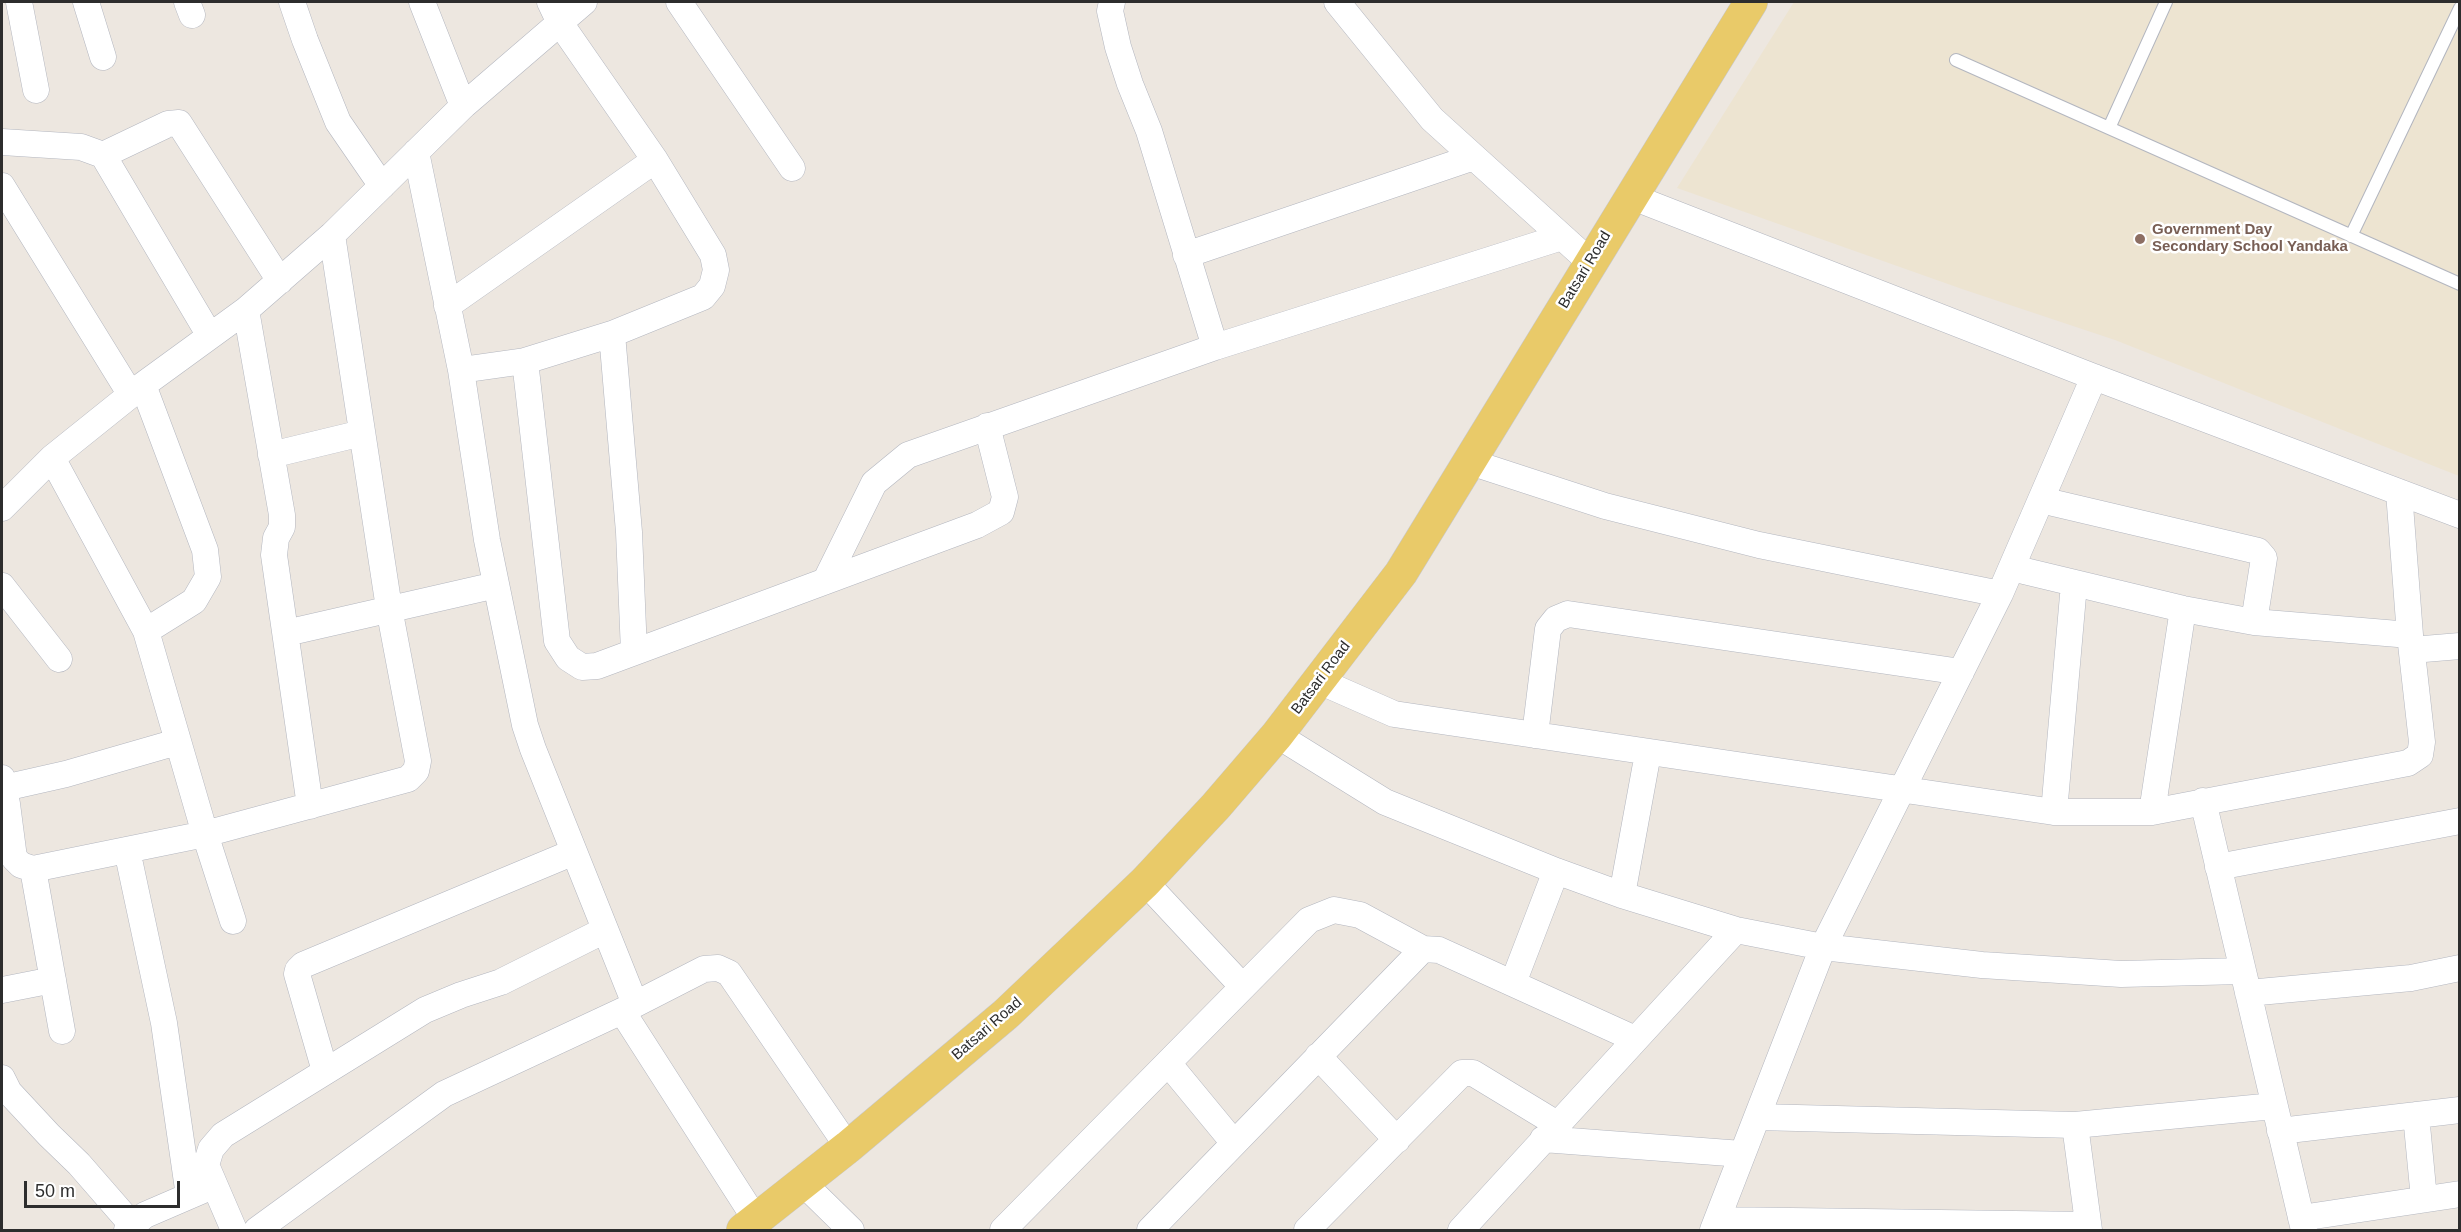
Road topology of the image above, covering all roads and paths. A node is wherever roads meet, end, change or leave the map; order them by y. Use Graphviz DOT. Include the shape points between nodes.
graph roads {
  1 [pos="20,2"];
  2 [pos="86,2"];
  3 [pos="292,2"];
  4 [pos="422,2"];
  5 [pos="584,2"];
  6 [pos="679,2"];
  7 [pos="1112,2"];
  8 [pos="1337,2"];
  9 [pos="1751,2"];
  10 [pos="2166,2"];
  11 [pos="2460,8"];
  12 [pos="555,12"];
  13 [pos="103,57"];
  14 [pos="1956,60"];
  15 [pos="36,90"];
  16 [pos="463,105"];
  17 [pos="2109,128"];
  18 [pos="2,142"];
  19 [pos="417,152"];
  20 [pos="103,155"];
  21 [pos="1474,157"];
  22 [pos="655,160"];
  23 [pos="792,168"];
  24 [pos="2,186"];
  25 [pos="382,186"];
  26 [pos="1630,196"];
  27 [pos="333,235"];
  28 [pos="2351,236"];
  29 [pos="1562,237"];
  30 [pos="1186,255"];
  31 [pos="1590,262"];
  32 [pos="280,281"];
  33 [pos="2460,284"];
  34 [pos="447,306"];
  35 [pos="246,310"];
  36 [pos="612,334"];
  37 [pos="210,336"];
  38 [pos="1215,347"];
  39 [pos="525,361"];
  40 [pos="461,370"];
  41 [pos="2094,377"];
  42 [pos="137,390"];
  43 [pos="987,426"];
  44 [pos="362,433"];
  45 [pos="271,455"];
  46 [pos="52,458"];
  47 [pos="1470,462"];
  48 [pos="2399,492"];
  49 [pos="2041,500"];
  50 [pos="2,508"];
  51 [pos="2460,515"];
  52 [pos="2012,568"];
  53 [pos="826,580"];
  54 [pos="2074,584"];
  55 [pos="496,585"];
  56 [pos="2,586"];
  57 [pos="2000,594"];
  58 [pos="389,608"];
  59 [pos="2183,609"];
  60 [pos="2254,622"];
  61 [pos="146,631"];
  62 [pos="286,633"];
  63 [pos="2411,643"];
  64 [pos="2460,646"];
  65 [pos="634,652"];
  66 [pos="59,659"];
  67 [pos="1961,672"];
  68 [pos="1319,681"];
  69 [pos="1278,735"];
  70 [pos="1535,735"];
  71 [pos="177,742"];
  72 [pos="1648,753"];
  73 [pos="3,783"];
  74 [pos="1902,788"];
  75 [pos="2203,801"];
  76 [pos="310,806"];
  77 [pos="2054,812"];
  78 [pos="2152,812"];
  79 [pos="2460,821"];
  80 [pos="205,834"];
  81 [pos="128,850"];
  82 [pos="574,852"];
  83 [pos="2218,867"];
  84 [pos="33,869"];
  85 [pos="1556,871"];
  86 [pos="1145,882"];
  87 [pos="1622,895"];
  88 [pos="233,921"];
  89 [pos="604,930"];
  90 [pos="1736,930"];
  91 [pos="1823,947"];
  92 [pos="1423,949"];
  93 [pos="2460,968"];
  94 [pos="53,980"];
  95 [pos="2245,982"];
  96 [pos="1513,984"];
  97 [pos="1244,987"];
  98 [pos="2,990"];
  99 [pos="628,1007"];
  100 [pos="62,1031"];
  101 [pos="1635,1039"];
  102 [pos="1318,1056"];
  103 [pos="1168,1063"];
  104 [pos="325,1071"];
  105 [pos="5,1085"];
  106 [pos="2274,1106"];
  107 [pos="2460,1110"];
  108 [pos="2416,1115"];
  109 [pos="1757,1117"];
  110 [pos="2075,1125"];
  111 [pos="1550,1131"];
  112 [pos="2280,1131"];
  113 [pos="1396,1140"];
  114 [pos="1234,1143"];
  115 [pos="848,1148"];
  116 [pos="1742,1154"];
  117 [pos="804,1184"];
  118 [pos="214,1185"];
  119 [pos="2460,1194"];
  120 [pos="189,1196"];
  121 [pos="2424,1199"];
  122 [pos="2303,1224"];
  123 [pos="750,1225"];
  124 [pos="1715,1225"];
  125 [pos="1979,1227"];
  126 [pos="130,1228"];
  127 [pos="2089,1228"];
  128 [pos="234,1230"];
  129 [pos="256,1230"];
  130 [pos="851,1230"];
  131 [pos="1003,1230"];
  132 [pos="1150,1230"];
  133 [pos="1307,1230"];
  134 [pos="1461,1230"];
  1 -- 15 [label="street"];
  2 -- 13 [label="street"];
  3 -- 25 [label="street" via="338,122"];
  4 -- 16 [label="street"];
  5 -- 12 [label="street"];
  6 -- 23 [label="street"];
  7 -- 30 [label="street" via="1110,10 1118,47 1149,131"];
  8 -- 21 [label="street" via="1432,119"];
  9 -- 26 [label="main road, Batsari Road"];
  10 -- 17 [label="lane"];
  11 -- 28 [label="lane"];
  12 -- 16 [label="street"];
  12 -- 22 [label="street"];
  14 -- 17 [label="lane"];
  16 -- 19 [label="street"];
  17 -- 28 [label="lane"];
  18 -- 20 [label="street" via="81,147"];
  19 -- 25 [label="street"];
  19 -- 34 [label="street"];
  20 -- 32 [label="street" via="168,124 179,123"];
  20 -- 37 [label="street"];
  21 -- 29 [label="street"];
  21 -- 30 [label="street"];
  22 -- 34 [label="street"];
  22 -- 36 [label="street" via="713,255 716,270 712,286 703,297"];
  24 -- 42 [label="street"];
  25 -- 27 [label="street"];
  26 -- 31 [label="main road, Batsari Road"];
  26 -- 41 [label="street"];
  27 -- 32 [label="street"];
  27 -- 44 [label="street"];
  28 -- 33 [label="lane"];
  29 -- 31 [label="street"];
  29 -- 38 [label="street"];
  30 -- 38 [label="street"];
  31 -- 47 [label="main road, Batsari Road"];
  32 -- 35 [label="street"];
  34 -- 40 [label="street"];
  35 -- 37 [label="street"];
  35 -- 45 [label="street"];
  36 -- 39 [label="street"];
  36 -- 65 [label="street" via="629,532"];
  37 -- 42 [label="street"];
  38 -- 43 [label="street"];
  39 -- 40 [label="street"];
  39 -- 65 [label="street" via="557,640 568,658 582,667 597,666"];
  40 -- 55 [label="street"];
  41 -- 48 [label="street"];
  41 -- 49 [label="street"];
  42 -- 46 [label="street"];
  42 -- 61 [label="street" via="205,550 208,578 194,601"];
  43 -- 53 [label="street" via="908,455 874,483"];
  43 -- 53 [label="street" via="1005,497 1001,512 977,525"];
  44 -- 45 [label="street"];
  44 -- 58 [label="street"];
  45 -- 62 [label="street" via="282,515 274,555"];
  46 -- 50 [label="street"];
  46 -- 61 [label="street"];
  47 -- 57 [label="street" via="1605,506 1748,542"];
  47 -- 68 [label="main road, Batsari Road" via="1401,573"];
  48 -- 51 [label="street"];
  48 -- 63 [label="street"];
  49 -- 52 [label="street"];
  49 -- 60 [label="street" via="2258,551 2264,558"];
  52 -- 54 [label="street"];
  52 -- 57 [label="street"];
  53 -- 65 [label="street"];
  54 -- 59 [label="street"];
  54 -- 77 [label="street"];
  55 -- 58 [label="street"];
  55 -- 82 [label="street" via="525,725"];
  56 -- 66 [label="street"];
  57 -- 67 [label="street"];
  58 -- 62 [label="street"];
  58 -- 76 [label="street" via="418,761 416,771 408,779"];
  59 -- 60 [label="street"];
  59 -- 78 [label="street"];
  60 -- 63 [label="street"];
  61 -- 71 [label="street"];
  62 -- 76 [label="street"];
  63 -- 64 [label="street"];
  63 -- 75 [label="street" via="2422,742 2420,755 2408,763"];
  67 -- 70 [label="street" via="1568,614 1556,619 1548,629"];
  67 -- 74 [label="street"];
  68 -- 69 [label="main road, Batsari Road"];
  68 -- 70 [label="street" via="1394,714"];
  69 -- 85 [label="street" via="1385,802"];
  69 -- 86 [label="main road, Batsari Road"];
  70 -- 72 [label="street"];
  71 -- 73 [label="street" via="66,774"];
  71 -- 80 [label="street"];
  72 -- 74 [label="street"];
  72 -- 87 [label="street"];
  73 -- 84 [label="street" via="14,858"];
  74 -- 77 [label="street"];
  74 -- 91 [label="street"];
  75 -- 78 [label="street"];
  75 -- 83 [label="street"];
  76 -- 80 [label="street"];
  77 -- 78 [label="street"];
  79 -- 83 [label="street"];
  80 -- 81 [label="street"];
  80 -- 88 [label="street"];
  81 -- 84 [label="street"];
  81 -- 120 [label="street" via="164,1023"];
  82 -- 89 [label="street"];
  82 -- 104 [label="street" via="303,965 297,974"];
  83 -- 95 [label="street"];
  84 -- 94 [label="street"];
  85 -- 87 [label="street"];
  85 -- 96 [label="street"];
  86 -- 97 [label="street"];
  86 -- 115 [label="main road, Batsari Road" via="1006,1014"];
  87 -- 90 [label="street"];
  89 -- 99 [label="street"];
  89 -- 104 [label="street" via="501,982 425,1010"];
  90 -- 91 [label="street"];
  90 -- 101 [label="street"];
  91 -- 95 [label="street" via="1982,965"];
  91 -- 109 [label="street"];
  92 -- 96 [label="street" via="1439,950"];
  92 -- 97 [label="street" via="1360,915 1334,910 1310,920"];
  92 -- 102 [label="street"];
  93 -- 95 [label="street" via="2411,978"];
  94 -- 98 [label="street"];
  94 -- 100 [label="street"];
  95 -- 106 [label="street"];
  96 -- 101 [label="street"];
  97 -- 103 [label="street"];
  99 -- 115 [label="street" via="704,969 718,968 729,973"];
  99 -- 123 [label="street"];
  99 -- 129 [label="street" via="444,1094"];
  101 -- 111 [label="street"];
  102 -- 113 [label="street"];
  102 -- 114 [label="street"];
  103 -- 114 [label="street"];
  103 -- 131 [label="street"];
  104 -- 118 [label="street" via="223,1135 211,1149 206,1165"];
  105 -- 126 [label="street" via="80,1164"];
  106 -- 110 [label="street"];
  106 -- 112 [label="street"];
  107 -- 108 [label="street"];
  108 -- 112 [label="street"];
  108 -- 121 [label="street"];
  109 -- 110 [label="street"];
  109 -- 116 [label="street"];
  110 -- 127 [label="street"];
  111 -- 113 [label="street" via="1468,1072 1462,1073"];
  111 -- 116 [label="street"];
  111 -- 134 [label="street"];
  112 -- 122 [label="street"];
  113 -- 133 [label="street"];
  114 -- 132 [label="street"];
  115 -- 117 [label="main road, Batsari Road"];
  116 -- 124 [label="street"];
  117 -- 123 [label="main road, Batsari Road"];
  117 -- 130 [label="street"];
  118 -- 120 [label="street"];
  118 -- 128 [label="street"];
  119 -- 121 [label="street"];
  120 -- 126 [label="street" via="145,1215"];
  121 -- 122 [label="street"];
  124 -- 125 [label="street"];
  125 -- 127 [label="street"];
}
